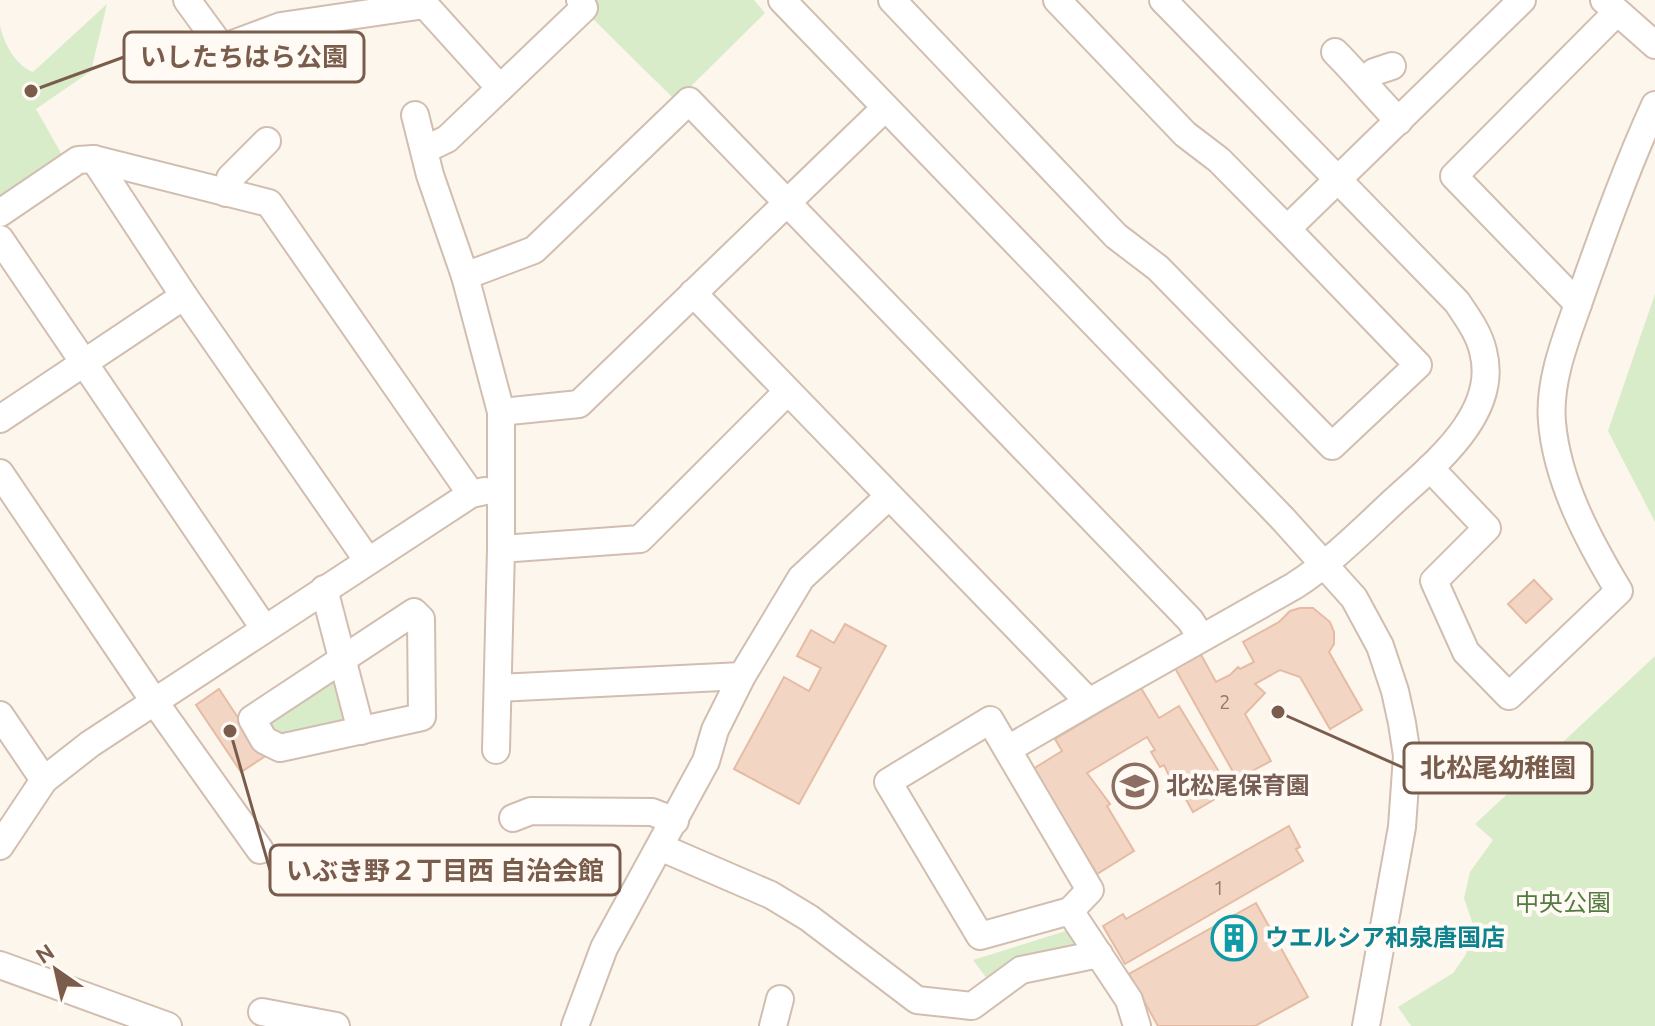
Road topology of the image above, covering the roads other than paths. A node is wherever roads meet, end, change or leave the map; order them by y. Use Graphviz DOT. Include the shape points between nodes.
graph roads {
  1 [pos="187,0"];
  2 [pos="580,0"];
  3 [pos="782,0"];
  4 [pos="892,0"];
  5 [pos="1057,0"];
  6 [pos="1163,0"];
  7 [pos="1522,0"];
  8 [pos="1611,6"];
  9 [pos="1655,45"];
  10 [pos="1335,52"];
  11 [pos="1392,66"];
  12 [pos="1365,82"];
  13 [pos="500,88"];
  14 [pos="1655,105"];
  15 [pos="885,108"];
  16 [pos="415,115"];
  17 [pos="1399,121"];
  18 [pos="267,141"];
  19 [pos="424,150"];
  20 [pos="94,159"];
  21 [pos="1337,181"];
  22 [pos="226,193"];
  23 [pos="787,202"];
  24 [pos="0,213"];
  25 [pos="1287,229"];
  26 [pos="0,239"];
  27 [pos="465,276"];
  28 [pos="693,293"];
  29 [pos="184,296"];
  30 [pos="1578,304"];
  31 [pos="84,363"];
  32 [pos="787,392"];
  33 [pos="501,412"];
  34 [pos="0,419"];
  35 [pos="1430,468"];
  36 [pos="0,473"];
  37 [pos="501,488"];
  38 [pos="471,494"];
  39 [pos="888,497"];
  40 [pos="501,549"];
  41 [pos="368,561"];
  42 [pos="1325,565"];
  43 [pos="324,589"];
  44 [pos="264,628"];
  45 [pos="1201,637"];
  46 [pos="342,660"];
  47 [pos="742,676"];
  48 [pos="498,688"];
  49 [pos="154,701"];
  50 [pos="1089,702"];
  51 [pos="0,715"];
  52 [pos="361,731"];
  53 [pos="1008,749"];
  54 [pos="496,750"];
  55 [pos="44,780"];
  56 [pos="513,818"];
  57 [pos="675,821"];
  58 [pos="0,846"];
  59 [pos="660,847"];
  60 [pos="260,850"];
  61 [pos="1070,911"];
  62 [pos="1099,954"];
  63 [pos="0,965"];
  64 [pos="262,1012"];
  65 [pos="321,1015"];
  66 [pos="168,1026"];
  67 [pos="575,1026"];
  68 [pos="1137,1026"];
  69 [pos="1366,1026"];
  1 -- 13 [label="street" via="222,48 281,26 425,5"];
  2 -- 13 [label="street" via="584,8"];
  3 -- 15 [label="street"];
  4 -- 25 [label="street" via="1116,236 1164,274 1332,446 1418,365"];
  5 -- 25 [label="street" via="1185,134 1219,160"];
  6 -- 21 [label="street"];
  7 -- 17 [label="street"];
  8 -- 9 [label="street"];
  8 -- 30 [label="street" via="1454,176"];
  10 -- 12 [label="street"];
  11 -- 12 [label="street" via="1374,72"];
  12 -- 17 [label="street"];
  13 -- 19 [label="street" via="447,139"];
  14 -- 30 [label="street" via="1616,194"];
  15 -- 23 [label="street"];
  15 -- 42 [label="street"];
  16 -- 19 [label="street"];
  17 -- 21 [label="street"];
  18 -- 22 [label="street" via="230,178"];
  19 -- 27 [label="street"];
  20 -- 22 [label="street"];
  20 -- 24 [label="street" via="78,160"];
  20 -- 29 [label="street"];
  21 -- 25 [label="street"];
  21 -- 35 [label="street" via="1457,302 1484,353 1484,381 1468,427"];
  22 -- 38 [label="street" via="269,203"];
  23 -- 27 [label="street" via="689,101 534,250"];
  23 -- 28 [label="street"];
  23 -- 45 [label="street"];
  26 -- 31 [label="street"];
  27 -- 33 [label="street"];
  28 -- 32 [label="street"];
  28 -- 33 [label="street" via="579,404"];
  29 -- 31 [label="street"];
  29 -- 41 [label="street"];
  30 -- 35 [label="street" via="1555,378 1552,421 1560,468 1576,509 1619,591 1509,696 1466,652 1434,581 1487,528"];
  31 -- 34 [label="street"];
  31 -- 44 [label="street"];
  32 -- 39 [label="street"];
  32 -- 40 [label="street" via="640,539"];
  33 -- 37 [label="street"];
  35 -- 42 [label="street"];
  36 -- 49 [label="street"];
  37 -- 38 [label="street"];
  37 -- 40 [label="street"];
  38 -- 41 [label="street"];
  39 -- 47 [label="street" via="801,578"];
  39 -- 50 [label="street"];
  40 -- 48 [label="street"];
  41 -- 43 [label="street"];
  42 -- 45 [label="street"];
  42 -- 69 [label="street" via="1354,598 1380,646 1407,756 1402,827"];
  43 -- 44 [label="street"];
  43 -- 46 [label="street"];
  44 -- 49 [label="street"];
  45 -- 50 [label="street"];
  46 -- 52 [label="street"];
  46 -- 52 [label="street" via="252,719 264,740 280,748"];
  46 -- 52 [label="street" via="414,612 421,619 422,717"];
  47 -- 48 [label="street"];
  47 -- 57 [label="street"];
  48 -- 54 [label="street"];
  49 -- 55 [label="street"];
  49 -- 60 [label="street"];
  50 -- 53 [label="street"];
  51 -- 55 [label="street"];
  53 -- 61 [label="street" via="1090,890"];
  53 -- 61 [label="street" via="990,720 888,782 980,936"];
  55 -- 58 [label="street"];
  56 -- 57 [label="street" via="550,800 652,812"];
  57 -- 59 [label="street"];
  59 -- 62 [label="street" via="771,895 917,1000 972,1006 1021,970"];
  59 -- 67 [label="street" via="604,948"];
  61 -- 62 [label="street"];
  62 -- 68 [label="street" via="1129,1000"];
  63 -- 66 [label="street"];
  64 -- 65 [label="street"];
}
